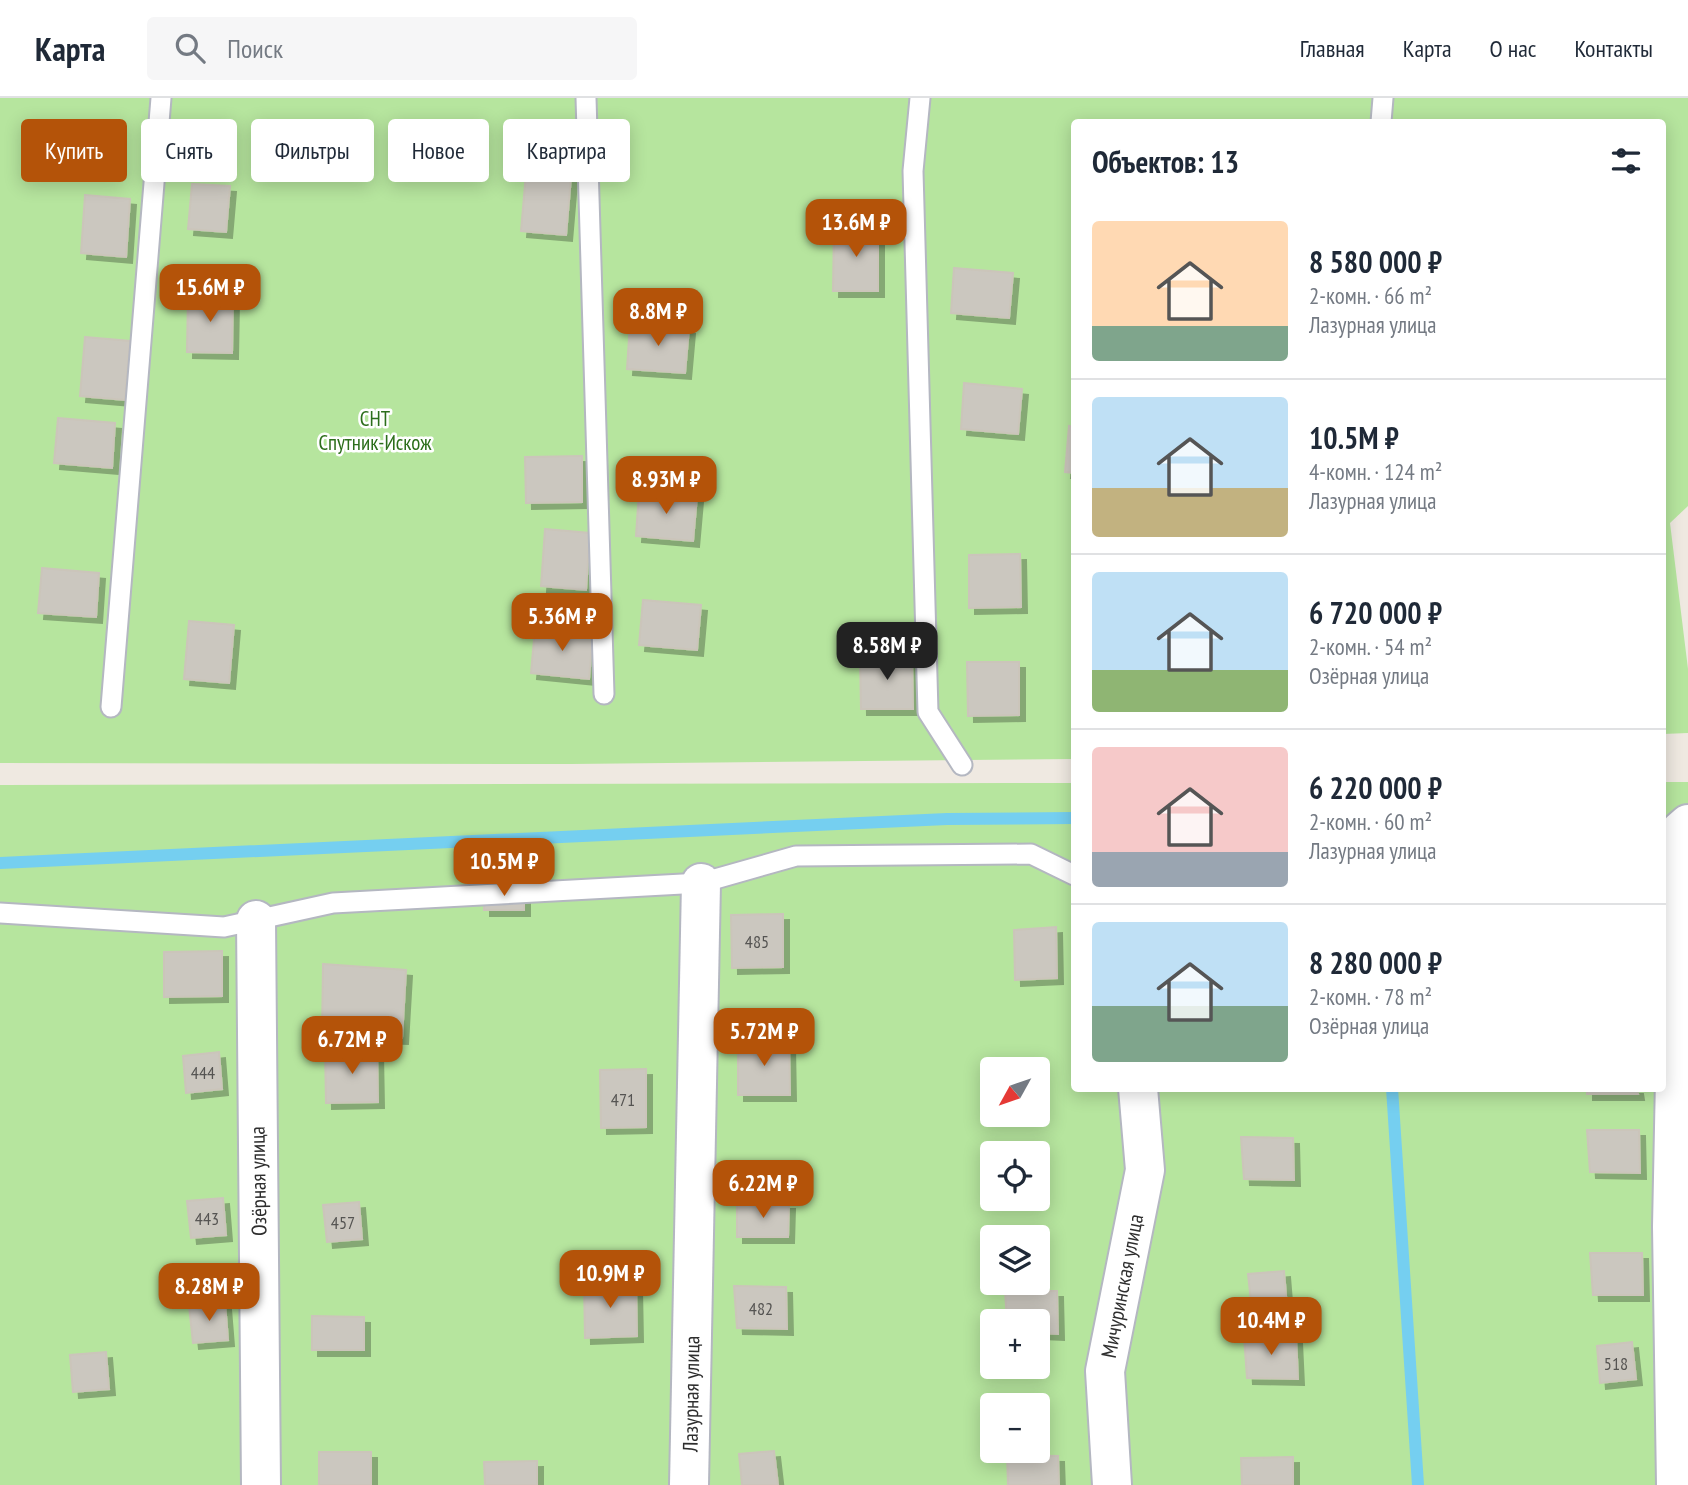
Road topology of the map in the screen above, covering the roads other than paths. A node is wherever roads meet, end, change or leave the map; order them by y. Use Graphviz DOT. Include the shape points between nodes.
graph roads {
  1 [pos="161,98"];
  2 [pos="586,98"];
  3 [pos="920,98"];
  4 [pos="1383,98"];
  5 [pos="1381,119"];
  6 [pos="604,694"];
  7 [pos="111,707"];
  8 [pos="962,765"];
  9 [pos="1684,828"];
  10 [pos="1071,874"];
  11 [pos="701,883"];
  12 [pos="0,913"];
  13 [pos="256,920"];
  14 [pos="1138,1092"];
  15 [pos="261,1485"];
  16 [pos="689,1485"];
  17 [pos="1112,1485"];
  18 [pos="1676,1485"];
  1 -- 7 [label="lane"];
  2 -- 6 [label="lane"];
  3 -- 8 [label="lane" via="913,171 928,712"];
  4 -- 5 [label="lane"];
  9 -- 18 [label="street" via="1672,1227"];
  10 -- 11 [label="lane" via="1031,855 796,856"];
  11 -- 13 [label="lane" via="333,903"];
  11 -- 16 [label="street, Лазурная улица"];
  12 -- 13 [label="lane" via="224,927"];
  13 -- 15 [label="street, Озёрная улица"];
  14 -- 17 [label="street, Мичуринская улица" via="1145,1170 1105,1371"];
}
